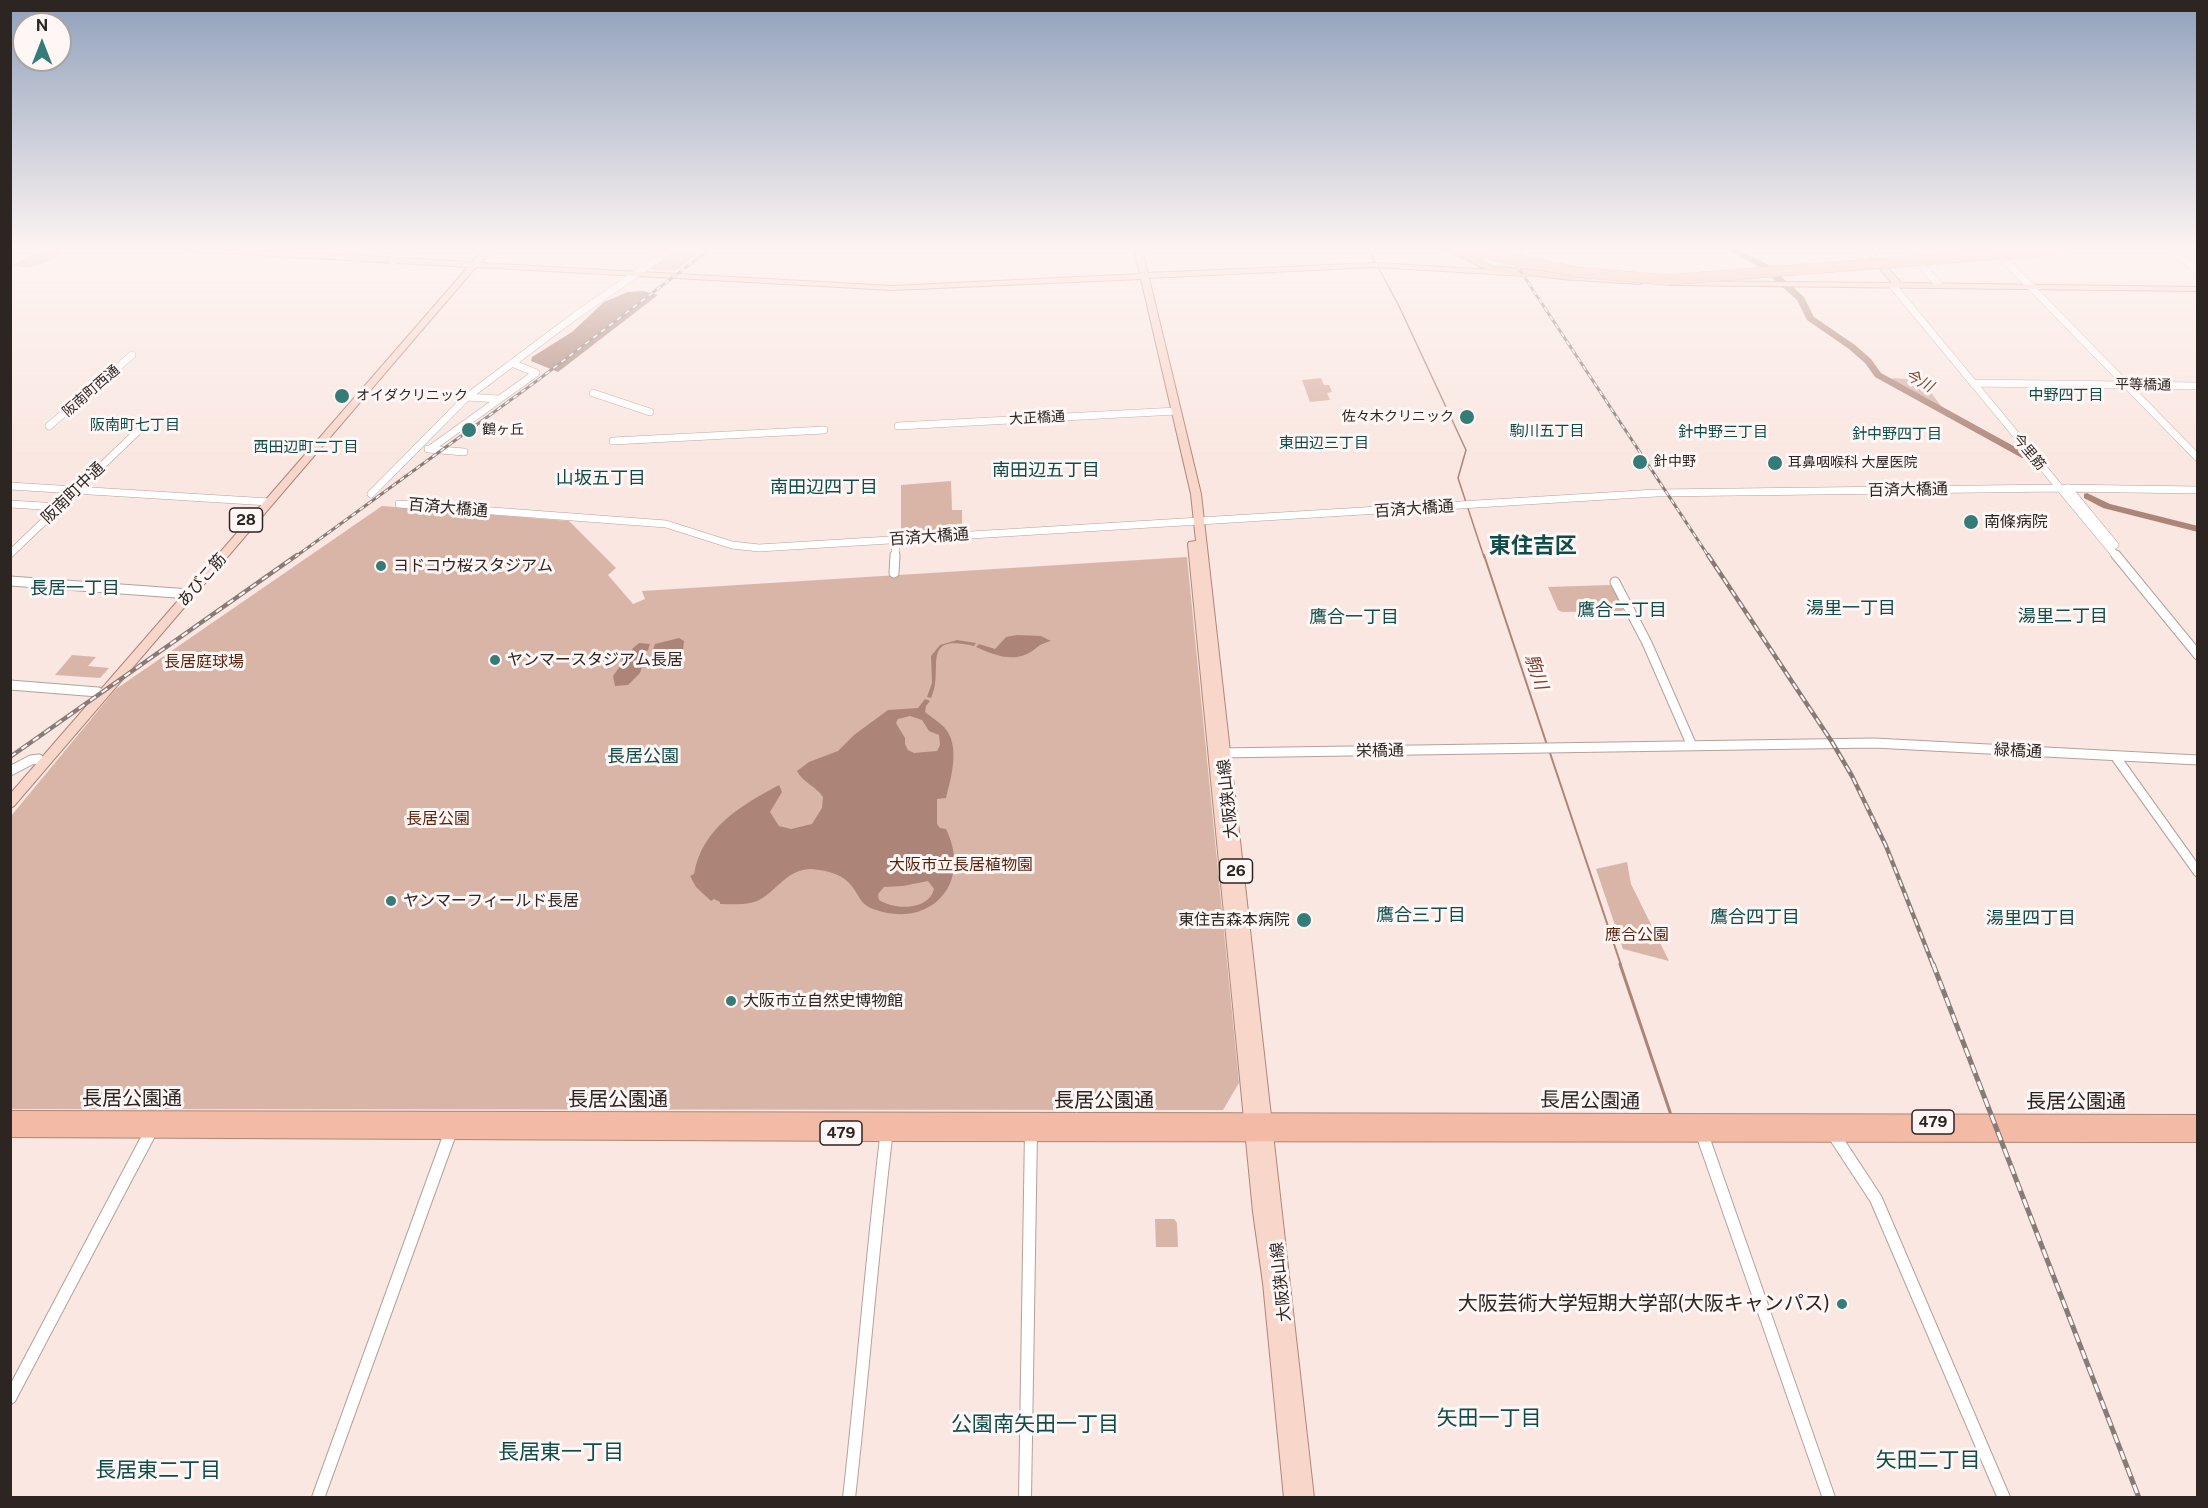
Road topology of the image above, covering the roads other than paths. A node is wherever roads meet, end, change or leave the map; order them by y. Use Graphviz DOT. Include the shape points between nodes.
graph roads {
  1 [pos="422,319"];
  2 [pos="573,319"];
  3 [pos="1152,319"];
  4 [pos="1924,319"];
  5 [pos="2063,319"];
  6 [pos="132,355"];
  7 [pos="512,363"];
  8 [pos="1977,383"];
  9 [pos="2127,385"];
  10 [pos="2198,386"];
  11 [pos="593,393"];
  12 [pos="467,397"];
  13 [pos="498,399"];
  14 [pos="1172,411"];
  15 [pos="650,412"];
  16 [pos="49,426"];
  17 [pos="898,426"];
  18 [pos="824,430"];
  19 [pos="137,432"];
  20 [pos="613,441"];
  21 [pos="417,448"];
  22 [pos="430,449"];
  23 [pos="464,452"];
  24 [pos="2198,458"];
  25 [pos="10,486"];
  26 [pos="2063,488"];
  27 [pos="77,490"];
  28 [pos="2198,490"];
  29 [pos="371,494"];
  30 [pos="265,502"];
  31 [pos="10,504"];
  32 [pos="399,504"];
  33 [pos="59,507"];
  34 [pos="1195,522"];
  35 [pos="896,540"];
  36 [pos="10,554"];
  37 [pos="894,573"];
  38 [pos="10,581"];
  39 [pos="1615,582"];
  40 [pos="186,594"];
  41 [pos="2198,645"];
  42 [pos="2198,655"];
  43 [pos="10,685"];
  44 [pos="98,692"];
  45 [pos="1839,744"];
  46 [pos="1692,746"];
  47 [pos="1219,753"];
  48 [pos="2115,756"];
  49 [pos="39,759"];
  50 [pos="2198,760"];
  51 [pos="10,771"];
  52 [pos="10,791"];
  53 [pos="10,803"];
  54 [pos="2198,872"];
  55 [pos="10,1119"];
  56 [pos="2198,1123"];
  57 [pos="154,1125"];
  58 [pos="453,1125"];
  59 [pos="887,1127"];
  60 [pos="1031,1127"];
  61 [pos="1259,1127"];
  62 [pos="1700,1128"];
  63 [pos="1831,1128"];
  64 [pos="10,1130"];
  65 [pos="2198,1134"];
  66 [pos="10,1398"];
  67 [pos="318,1497"];
  68 [pos="849,1497"];
  69 [pos="1024,1497"];
  70 [pos="1293,1497"];
  71 [pos="1305,1497"];
  72 [pos="1829,1497"];
  73 [pos="2004,1497"];
  1 -- 30 [label="main road, あびこ筋 / 28"];
  2 -- 7 [label="street"];
  3 -- 14 [label="main road, 大阪狭山線 / 26"];
  4 -- 8 [label="street, 今里筋"];
  5 -- 9 [label="street"];
  6 -- 16 [label="street, 阪南町西通"];
  7 -- 12 [label="street"];
  7 -- 13 [label="street" via="537,373"];
  8 -- 9 [label="street, 平等橋通"];
  8 -- 26 [label="street, 今里筋"];
  9 -- 10 [label="street, 平等橋通"];
  9 -- 24 [label="street"];
  11 -- 15 [label="street"];
  12 -- 13 [label="street"];
  12 -- 21 [label="street"];
  13 -- 22 [label="street"];
  14 -- 17 [label="street, 大正橋通"];
  14 -- 34 [label="main road, 大阪狭山線 / 26"];
  18 -- 20 [label="street"];
  19 -- 27 [label="street, 阪南町中通"];
  21 -- 22 [label="street"];
  21 -- 29 [label="street"];
  22 -- 23 [label="street"];
  25 -- 27 [label="street"];
  26 -- 28 [label="street, 百済大橋通"];
  26 -- 34 [label="street, 百済大橋通" via="1656,493"];
  26 -- 41 [label="street, 今里筋"];
  26 -- 42 [label="street, 今里筋"];
  27 -- 30 [label="street"];
  27 -- 33 [label="street, 阪南町中通"];
  30 -- 40 [label="main road, あびこ筋 / 28"];
  31 -- 33 [label="street"];
  32 -- 35 [label="street, 百済大橋通" via="666,524 741,547"];
  33 -- 36 [label="street, 阪南町中通"];
  34 -- 35 [label="street, 百済大橋通"];
  34 -- 47 [label="main road, 大阪狭山線 / 26"];
  35 -- 37 [label="street"];
  38 -- 40 [label="street"];
  39 -- 46 [label="street" via="1647,643"];
  40 -- 44 [label="main road, あびこ筋 / 28"];
  40 -- 53 [label="main road, あびこ筋 / 28"];
  43 -- 44 [label="street"];
  44 -- 49 [label="main road, あびこ筋 / 28"];
  45 -- 46 [label="street, 栄橋通"];
  45 -- 48 [label="street, 緑橋通"];
  46 -- 47 [label="street, 栄橋通"];
  47 -- 61 [label="main road, 大阪狭山線 / 26"];
  48 -- 50 [label="street, 緑橋通"];
  48 -- 54 [label="street"];
  49 -- 51 [label="street"];
  49 -- 52 [label="main road, あびこ筋 / 28"];
  55 -- 57 [label="highway, 長居公園通 / 479"];
  56 -- 63 [label="highway, 長居公園通 / 479"];
  57 -- 58 [label="highway, 長居公園通 / 479"];
  57 -- 64 [label="highway, 長居公園通 / 479"];
  57 -- 66 [label="street"];
  58 -- 59 [label="highway, 長居公園通 / 479"];
  58 -- 67 [label="street"];
  59 -- 60 [label="highway, 長居公園通 / 479"];
  59 -- 68 [label="street"];
  60 -- 61 [label="highway, 長居公園通 / 479"];
  60 -- 69 [label="street"];
  61 -- 62 [label="highway, 長居公園通 / 479"];
  61 -- 70 [label="main road, 大阪狭山線 / 26"];
  61 -- 71 [label="main road, 大阪狭山線 / 26"];
  62 -- 63 [label="highway, 長居公園通 / 479"];
  62 -- 72 [label="street"];
  63 -- 65 [label="highway, 長居公園通 / 479"];
  63 -- 73 [label="street" via="1876,1199"];
}
